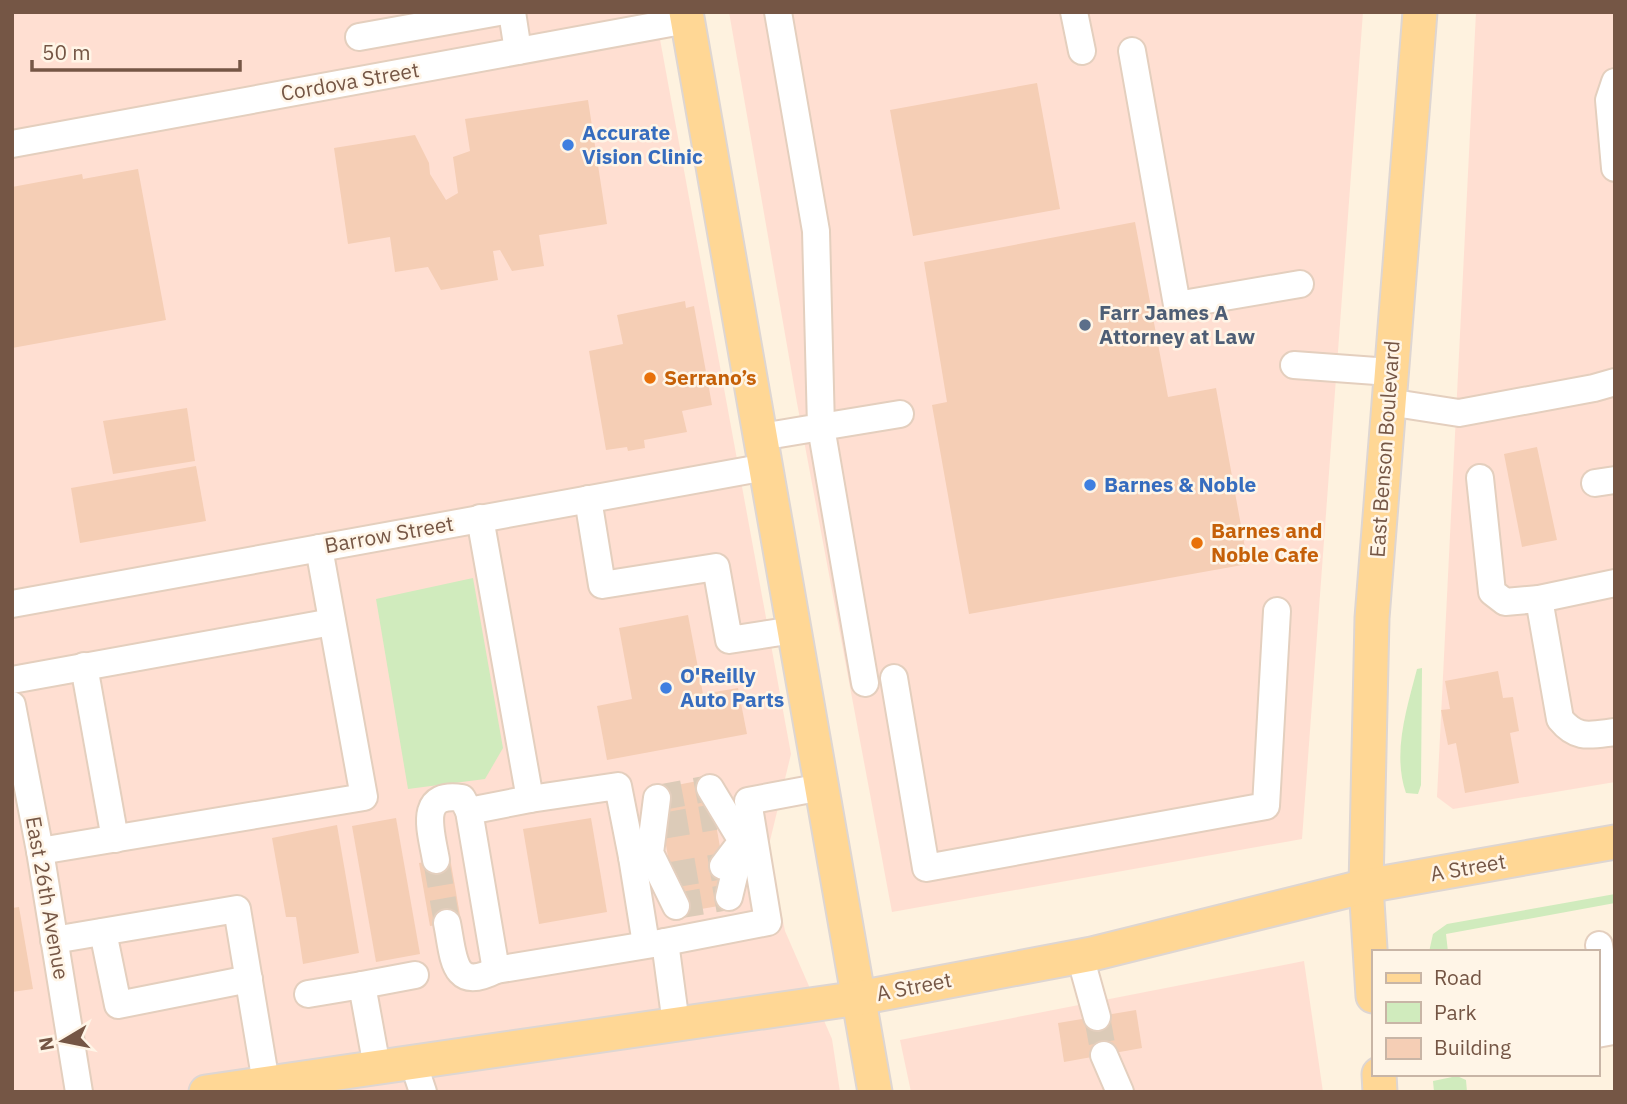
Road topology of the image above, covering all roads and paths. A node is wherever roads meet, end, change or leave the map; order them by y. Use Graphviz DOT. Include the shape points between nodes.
graph roads {
  1 [pos="499,12"];
  2 [pos="512,12"];
  3 [pos="778,12"];
  4 [pos="1074,12"];
  5 [pos="1420,12"];
  6 [pos="687,16"];
  7 [pos="424,26"];
  8 [pos="359,37"];
  9 [pos="518,51"];
  10 [pos="1082,51"];
  11 [pos="1132,51"];
  12 [pos="431,67"];
  13 [pos="1615,82"];
  14 [pos="12,144"];
  15 [pos="1615,167"];
  16 [pos="1300,284"];
  17 [pos="1294,365"];
  18 [pos="1615,382"];
  19 [pos="1389,387"];
  20 [pos="900,414"];
  21 [pos="821,427"];
  22 [pos="763,452"];
  23 [pos="1480,478"];
  24 [pos="588,499"];
  25 [pos="480,518"];
  26 [pos="319,548"];
  27 [pos="1615,583"];
  28 [pos="1539,599"];
  29 [pos="12,604"];
  30 [pos="1277,611"];
  31 [pos="332,622"];
  32 [pos="794,630"];
  33 [pos="84,667"];
  34 [pos="894,678"];
  35 [pos="12,680"];
  36 [pos="865,682"];
  37 [pos="12,705"];
  38 [pos="1615,732"];
  39 [pos="822,787"];
  40 [pos="710,788"];
  41 [pos="530,799"];
  42 [pos="657,799"];
  43 [pos="469,811"];
  44 [pos="715,817"];
  45 [pos="662,826"];
  46 [pos="115,839"];
  47 [pos="748,840"];
  48 [pos="1615,842"];
  49 [pos="40,852"];
  50 [pos="641,855"];
  51 [pos="436,860"];
  52 [pos="723,866"];
  53 [pos="671,875"];
  54 [pos="1366,886"];
  55 [pos="729,897"];
  56 [pos="676,906"];
  57 [pos="447,923"];
  58 [pos="103,932"];
  59 [pos="54,940"];
  60 [pos="656,943"];
  61 [pos="1599,945"];
  62 [pos="1080,956"];
  63 [pos="496,970"];
  64 [pos="415,975"];
  65 [pos="249,979"];
  66 [pos="1372,980"];
  67 [pos="362,985"];
  68 [pos="308,994"];
  69 [pos="859,998"];
  70 [pos="1097,1017"];
  71 [pos="676,1024"];
  72 [pos="1599,1034"];
  73 [pos="1104,1055"];
  74 [pos="377,1067"];
  75 [pos="418,1077"];
  76 [pos="266,1083"];
  77 [pos="79,1092"];
  78 [pos="206,1092"];
  79 [pos="876,1092"];
  80 [pos="1120,1092"];
  1 -- 7 [label="street"];
  2 -- 9 [label="street"];
  3 -- 21 [label="street" via="816,231"];
  4 -- 10 [label="street"];
  5 -- 19 [label="main road, East Benson Boulevard"];
  6 -- 9 [label="street, Cordova Street"];
  6 -- 22 [label="main road"];
  7 -- 8 [label="street"];
  7 -- 12 [label="street"];
  9 -- 12 [label="street, Cordova Street"];
  11 -- 16 [label="street" via="1177,305"];
  12 -- 14 [label="street, Cordova Street"];
  13 -- 15 [label="street" via="1609,100"];
  17 -- 19 [label="street"];
  18 -- 19 [label="street" via="1459,413"];
  19 -- 54 [label="main road, East Benson Boulevard" via="1372,618"];
  20 -- 21 [label="street, Barrow Street"];
  21 -- 22 [label="street, Barrow Street"];
  21 -- 36 [label="street"];
  22 -- 24 [label="street, Barrow Street"];
  22 -- 32 [label="main road"];
  23 -- 28 [label="street" via="1492,592 1505,602"];
  24 -- 25 [label="street, Barrow Street"];
  24 -- 32 [label="street" via="602,585 716,567 729,640"];
  25 -- 26 [label="street, Barrow Street"];
  25 -- 41 [label="street"];
  26 -- 29 [label="street, Barrow Street"];
  26 -- 31 [label="street"];
  27 -- 28 [label="street"];
  28 -- 38 [label="street" via="1560,719 1571,732"];
  30 -- 34 [label="street" via="1266,806 926,868"];
  31 -- 33 [label="street"];
  31 -- 46 [label="street" via="364,797"];
  32 -- 39 [label="main road"];
  33 -- 35 [label="street"];
  33 -- 46 [label="street"];
  37 -- 49 [label="street, East 26th Avenue"];
  39 -- 47 [label="street" via="748,800"];
  39 -- 69 [label="main road"];
  40 -- 47 [label="street"];
  41 -- 43 [label="street"];
  41 -- 50 [label="street" via="618,786"];
  42 -- 50 [label="street"];
  43 -- 51 [label="street" via="462,798 447,796 435,803 429,815"];
  43 -- 63 [label="street"];
  44 -- 47 [label="street"];
  45 -- 50 [label="street"];
  46 -- 49 [label="street"];
  47 -- 52 [label="street"];
  47 -- 55 [label="street"];
  47 -- 60 [label="street" via="768,922"];
  48 -- 54 [label="main road, A Street"];
  49 -- 59 [label="street, East 26th Avenue"];
  50 -- 53 [label="street"];
  50 -- 56 [label="street"];
  50 -- 60 [label="street"];
  54 -- 62 [label="main road, A Street"];
  54 -- 66 [label="main road, East Benson Boulevard"];
  57 -- 63 [label="street" via="459,972 480,979"];
  58 -- 59 [label="street"];
  58 -- 65 [label="street" via="237,909"];
  58 -- 65 [label="street" via="118,1005"];
  59 -- 77 [label="street, East 26th Avenue"];
  60 -- 63 [label="street"];
  60 -- 71 [label="street"];
  61 -- 72 [label="street" via="1613,1031"];
  62 -- 69 [label="main road, A Street"];
  62 -- 70 [label="street"];
  64 -- 67 [label="street"];
  65 -- 76 [label="street"];
  67 -- 68 [label="street"];
  67 -- 74 [label="street"];
  69 -- 71 [label="main road, A Street"];
  69 -- 79 [label="main road"];
  71 -- 75 [label="main road, A Street"];
  73 -- 80 [label="street"];
  74 -- 75 [label="main road, A Street"];
  74 -- 76 [label="main road, A Street"];
  76 -- 78 [label="main road, A Street"];
}
